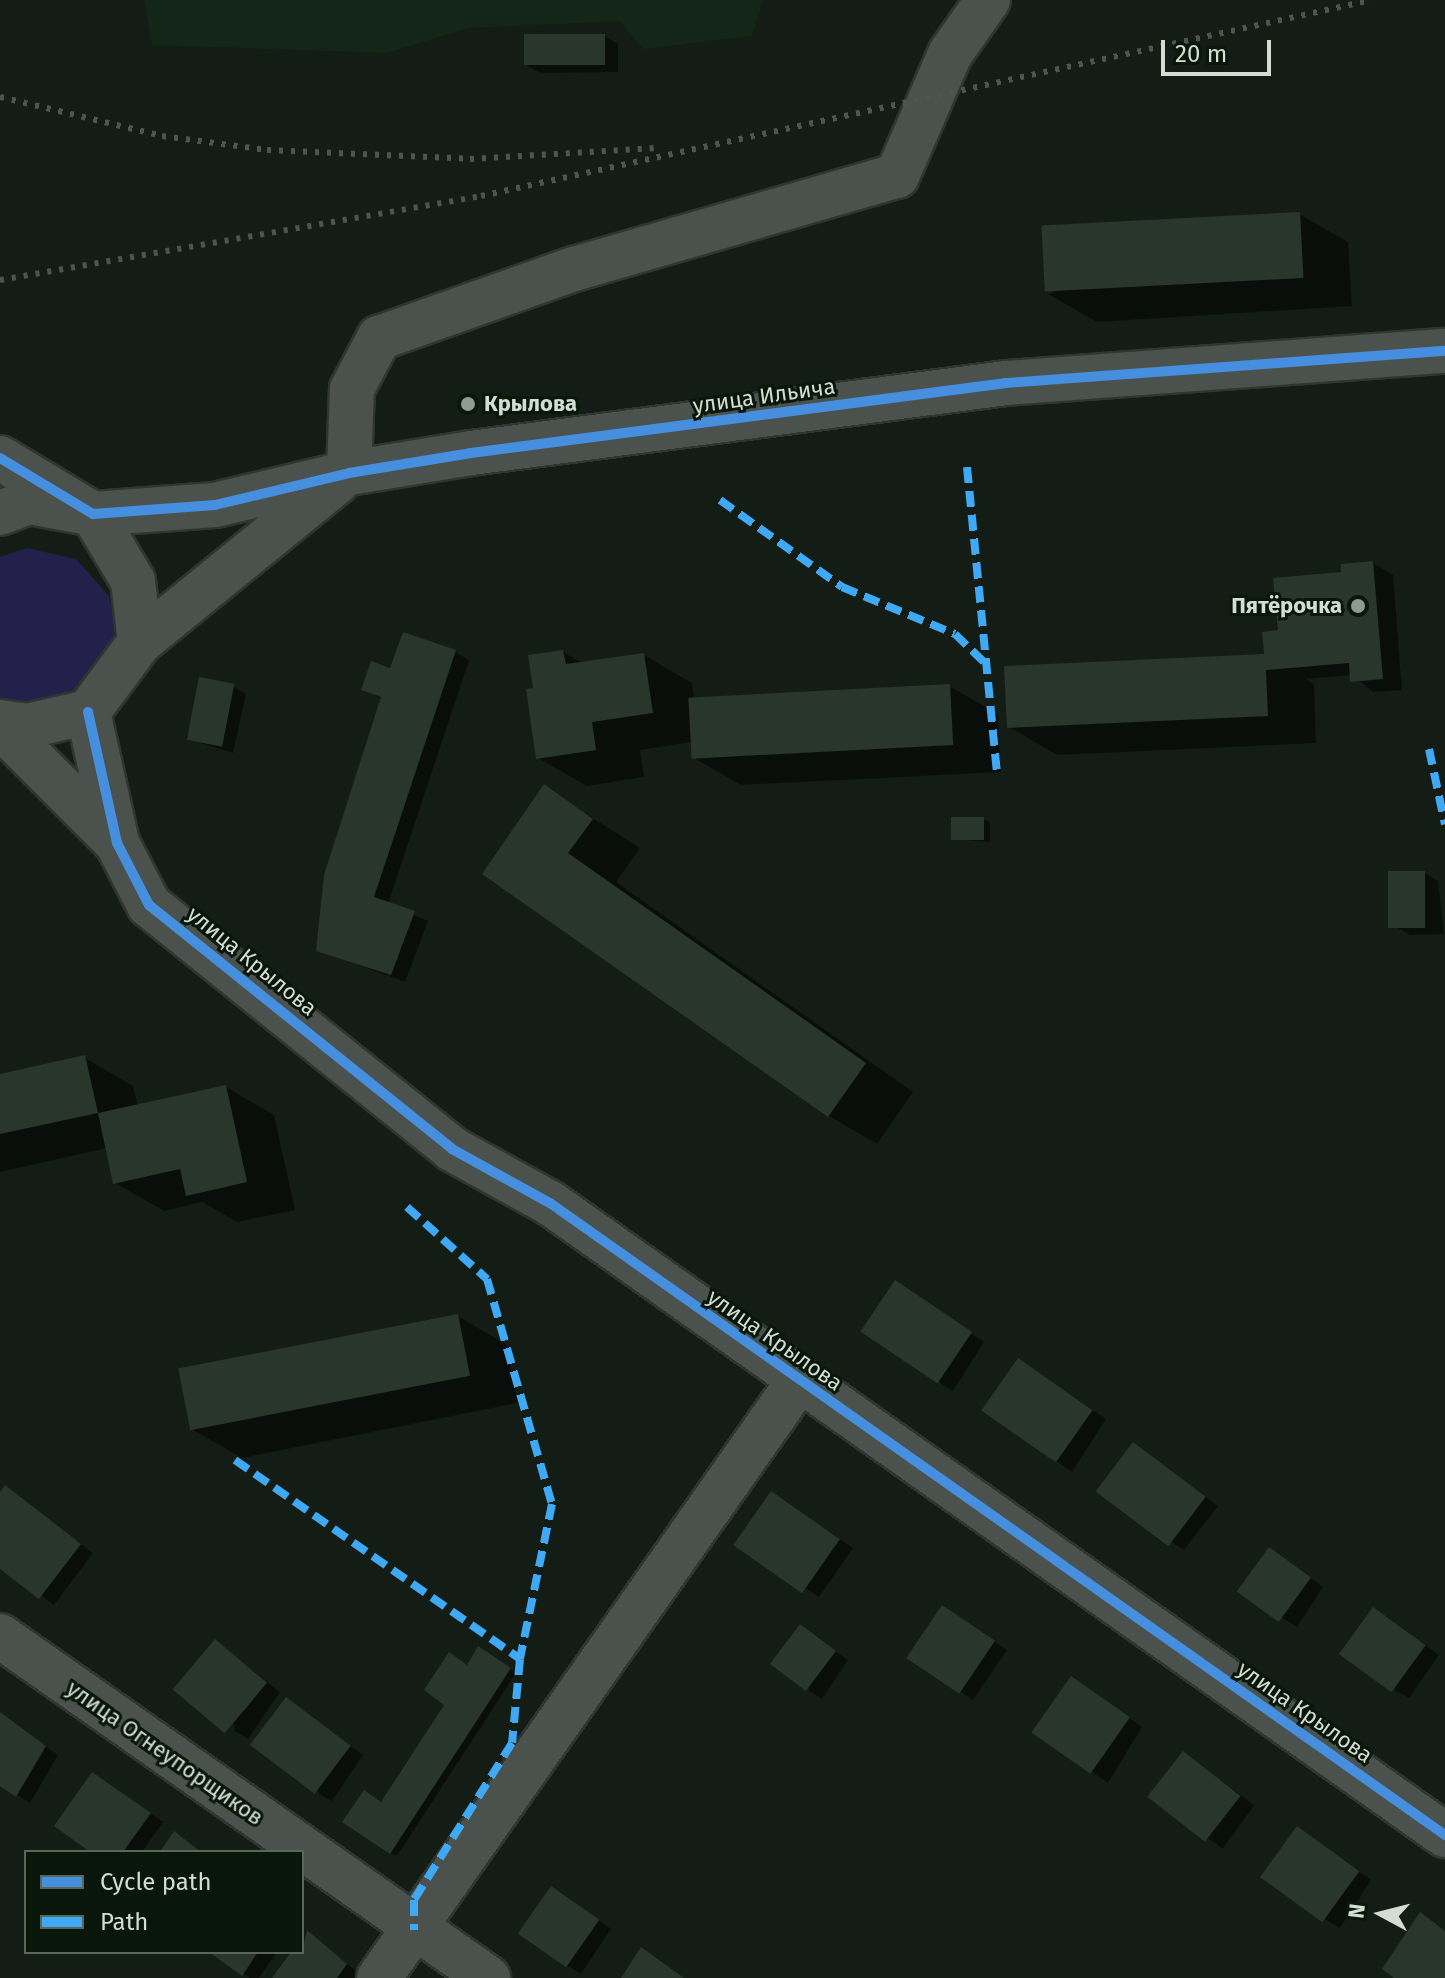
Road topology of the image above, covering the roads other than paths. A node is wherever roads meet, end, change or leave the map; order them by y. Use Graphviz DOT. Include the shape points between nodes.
graph roads {
  1 [pos="988,0"];
  2 [pos="1445,351"];
  3 [pos="0,458"];
  4 [pos="349,473"];
  5 [pos="0,513"];
  6 [pos="93,514"];
  7 [pos="140,642"];
  8 [pos="88,712"];
  9 [pos="0,724"];
  10 [pos="117,843"];
  11 [pos="798,1382"];
  12 [pos="0,1636"];
  13 [pos="1445,1835"];
  14 [pos="301,1850"];
  15 [pos="304,1852"];
  16 [pos="414,1930"];
  17 [pos="379,1978"];
  18 [pos="488,1978"];
  1 -- 4 [label="street" via="950,54 897,176 574,269 379,338 352,389"];
  2 -- 4 [label="street, улица Ильича" via="1006,383"];
  3 -- 6 [label="street"];
  4 -- 6 [label="street, улица Ильича" via="215,505"];
  4 -- 7 [label="street"];
  5 -- 6 [label="street, улица Ильича" via="29,502"];
  6 -- 7 [label="street" via="133,581"];
  7 -- 8 [label="street"];
  8 -- 9 [label="street" via="27,726"];
  8 -- 10 [label="street"];
  9 -- 10 [label="street"];
  10 -- 11 [label="street, улица Крылова" via="149,905 452,1149 550,1203"];
  11 -- 13 [label="street, улица Крылова"];
  11 -- 16 [label="street"];
  12 -- 14 [label="street, улица Огнеупорщиков"];
  15 -- 16 [label="street, улица Огнеупорщиков"];
  16 -- 17 [label="street"];
  16 -- 18 [label="street, улица Огнеупорщиков"];
}
